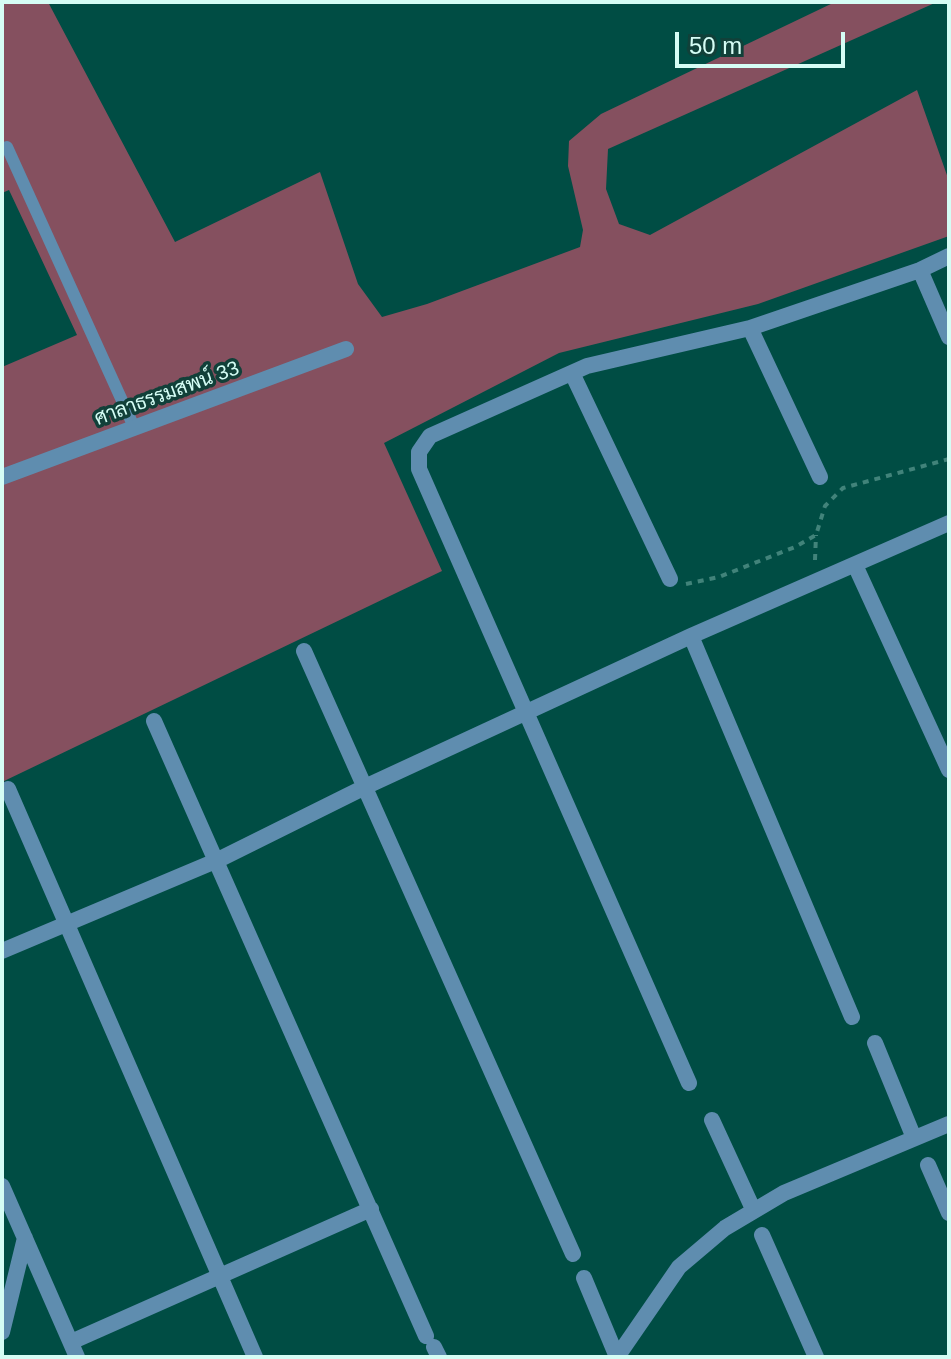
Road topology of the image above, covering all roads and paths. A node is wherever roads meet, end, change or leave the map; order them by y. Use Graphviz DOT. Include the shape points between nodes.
graph roads {
  1 [pos="7,147"];
  2 [pos="949,256"];
  3 [pos="920,270"];
  4 [pos="750,328"];
  5 [pos="949,337"];
  6 [pos="346,349"];
  7 [pos="572,373"];
  8 [pos="134,427"];
  9 [pos="949,459"];
  10 [pos="2,477"];
  11 [pos="820,477"];
  12 [pos="949,523"];
  13 [pos="855,565"];
  14 [pos="670,579"];
  15 [pos="691,636"];
  16 [pos="304,651"];
  17 [pos="528,712"];
  18 [pos="154,721"];
  19 [pos="949,770"];
  20 [pos="367,786"];
  21 [pos="8,789"];
  22 [pos="218,860"];
  23 [pos="68,921"];
  24 [pos="2,951"];
  25 [pos="852,1017"];
  26 [pos="875,1043"];
  27 [pos="689,1083"];
  28 [pos="712,1120"];
  29 [pos="949,1124"];
  30 [pos="914,1138"];
  31 [pos="928,1165"];
  32 [pos="2,1186"];
  33 [pos="371,1209"];
  34 [pos="753,1209"];
  35 [pos="949,1213"];
  36 [pos="762,1235"];
  37 [pos="25,1238"];
  38 [pos="573,1254"];
  39 [pos="220,1277"];
  40 [pos="584,1278"];
  41 [pos="2,1332"];
  42 [pos="433,1347"];
  43 [pos="74,1350"];
  44 [pos="255,1357"];
  45 [pos="617,1357"];
  46 [pos="816,1357"];
  1 -- 8 [label="lane"];
  2 -- 3 [label="street"];
  3 -- 4 [label="street"];
  3 -- 5 [label="street"];
  4 -- 7 [label="street"];
  4 -- 11 [label="street"];
  6 -- 8 [label="street, ศาลาธรรมสพน์ 33"];
  7 -- 14 [label="street"];
  7 -- 17 [label="street" via="430,436 419,452 419,469"];
  8 -- 10 [label="street, ศาลาธรรมสพน์ 33"];
  9 -- 14 [label="path" via="843,488 825,506 816,535 795,547 694,585"];
  12 -- 13 [label="street"];
  13 -- 15 [label="street"];
  13 -- 19 [label="street"];
  15 -- 17 [label="street"];
  15 -- 25 [label="street"];
  16 -- 20 [label="street"];
  17 -- 20 [label="street"];
  17 -- 27 [label="street"];
  18 -- 22 [label="street"];
  20 -- 22 [label="street"];
  20 -- 38 [label="street"];
  21 -- 23 [label="street"];
  22 -- 23 [label="street"];
  22 -- 33 [label="street"];
  23 -- 24 [label="street"];
  23 -- 39 [label="street"];
  26 -- 30 [label="street"];
  28 -- 34 [label="street"];
  29 -- 30 [label="street"];
  30 -- 34 [label="street"];
  31 -- 35 [label="street"];
  32 -- 37 [label="street"];
  33 -- 39 [label="street"];
  33 -- 42 [label="street"];
  34 -- 45 [label="street" via="679,1267"];
  36 -- 46 [label="street"];
  37 -- 41 [label="street"];
  37 -- 43 [label="street"];
  39 -- 43 [label="street"];
  39 -- 44 [label="street"];
  40 -- 45 [label="street"];
}
